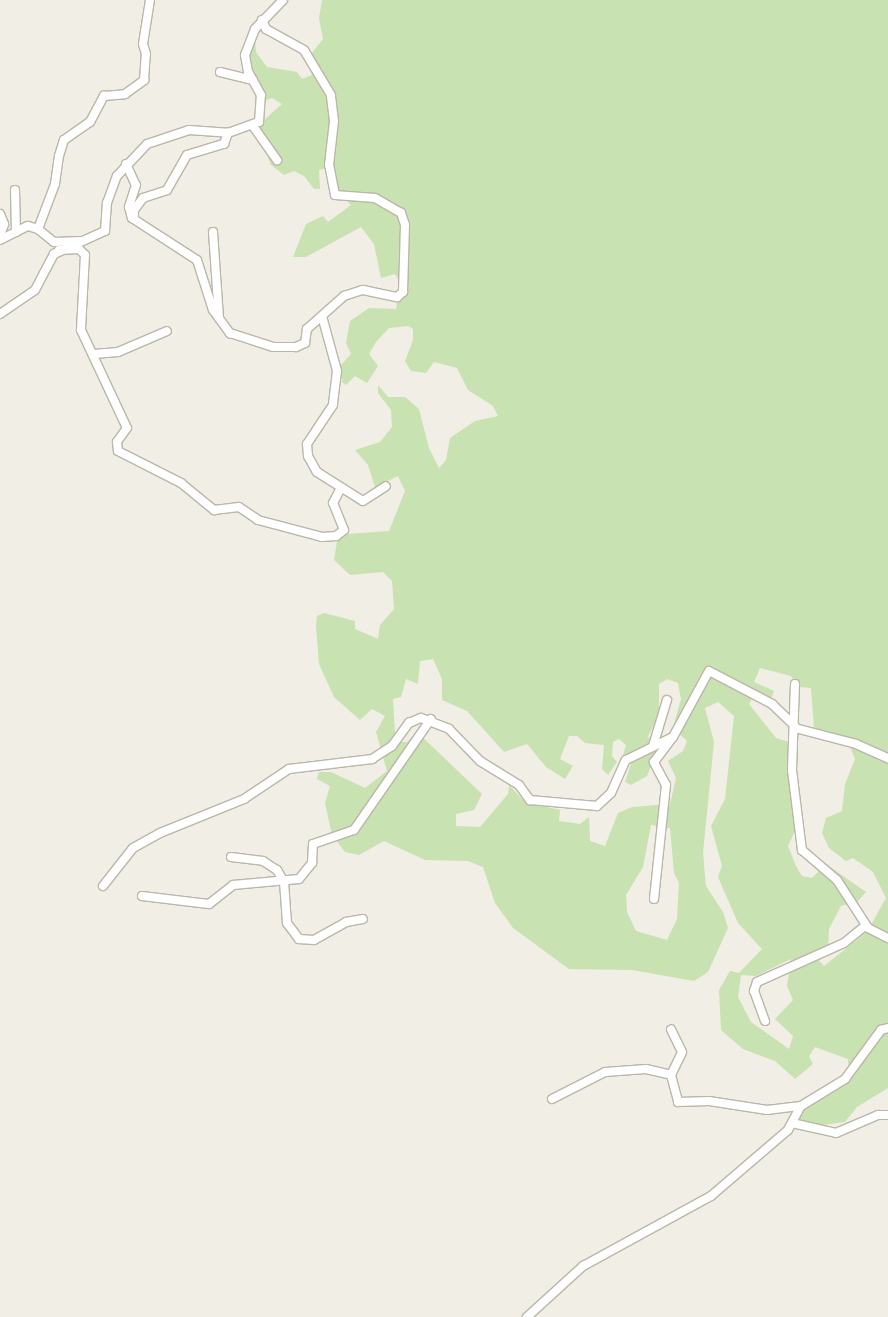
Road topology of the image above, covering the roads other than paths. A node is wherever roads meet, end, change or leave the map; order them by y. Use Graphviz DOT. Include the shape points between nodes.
graph roads {
  1 [pos="150,0"];
  2 [pos="283,0"];
  3 [pos="262,20"];
  4 [pos="220,72"];
  5 [pos="254,80"];
  6 [pos="253,126"];
  7 [pos="228,133"];
  8 [pos="276,160"];
  9 [pos="126,164"];
  10 [pos="15,190"];
  11 [pos="0,214"];
  12 [pos="135,221"];
  13 [pos="38,229"];
  14 [pos="16,232"];
  15 [pos="213,232"];
  16 [pos="0,236"];
  17 [pos="0,240"];
  18 [pos="85,242"];
  19 [pos="59,250"];
  20 [pos="0,314"];
  21 [pos="322,316"];
  22 [pos="219,323"];
  23 [pos="167,331"];
  24 [pos="94,354"];
  25 [pos="386,486"];
  26 [pos="341,488"];
  27 [pos="796,684"];
  28 [pos="667,700"];
  29 [pos="431,719"];
  30 [pos="795,728"];
  31 [pos="673,737"];
  32 [pos="653,746"];
  33 [pos="888,758"];
  34 [pos="231,857"];
  35 [pos="284,882"];
  36 [pos="103,886"];
  37 [pos="142,896"];
  38 [pos="654,899"];
  39 [pos="362,919"];
  40 [pos="866,925"];
  41 [pos="888,938"];
  42 [pos="765,1021"];
  43 [pos="671,1028"];
  44 [pos="888,1028"];
  45 [pos="670,1074"];
  46 [pos="552,1099"];
  47 [pos="801,1106"];
  48 [pos="888,1115"];
  49 [pos="792,1123"];
  50 [pos="527,1317"];
  1 -- 13 [label="street" via="143,44 146,54 144,80 125,94 104,96 85,129 64,140"];
  2 -- 3 [label="street"];
  3 -- 5 [label="street" via="245,55"];
  3 -- 21 [label="street" via="266,29 304,50 331,95 334,121 329,165 334,195 375,198 402,213 406,225 404,292 397,297 356,291"];
  4 -- 5 [label="street"];
  5 -- 6 [label="street" via="262,117"];
  6 -- 7 [label="street"];
  6 -- 8 [label="street"];
  7 -- 9 [label="street" via="189,130 147,144"];
  7 -- 12 [label="street" via="224,144 187,155 168,190 140,201 133,213"];
  9 -- 12 [label="street" via="136,185 129,207"];
  9 -- 18 [label="street" via="107,203 108,227"];
  10 -- 14 [label="street"];
  11 -- 16 [label="street" via="4,224"];
  12 -- 22 [label="street" via="197,260"];
  13 -- 14 [label="street" via="28,226"];
  13 -- 18 [label="street" via="54,242"];
  14 -- 17 [label="street"];
  15 -- 22 [label="street"];
  18 -- 19 [label="street"];
  19 -- 20 [label="street" via="35,290"];
  19 -- 24 [label="street" via="79,249 86,255 82,330"];
  21 -- 22 [label="street" via="307,329 305,343 288,348 230,333"];
  21 -- 26 [label="street" via="337,371 333,405 306,450 317,472"];
  23 -- 24 [label="street" via="118,352"];
  24 -- 26 [label="street" via="127,428 117,442 118,452 181,483 214,510 239,507 258,520 322,537 336,536 344,528 333,508"];
  25 -- 26 [label="street" via="365,501"];
  27 -- 30 [label="street"];
  28 -- 32 [label="street"];
  29 -- 32 [label="street" via="449,729 480,761 514,781 530,800 545,804 601,805 626,760"];
  29 -- 35 [label="street" via="354,830 316,841 313,860 304,875"];
  29 -- 36 [label="street" via="408,723 392,746 372,759 289,769 244,799 160,833 133,848"];
  30 -- 31 [label="street" via="772,704 709,671"];
  30 -- 33 [label="street" via="856,744"];
  30 -- 40 [label="street" via="792,770 802,850 837,880"];
  31 -- 32 [label="street"];
  31 -- 38 [label="street" via="654,762 666,785"];
  34 -- 35 [label="street" via="267,862"];
  35 -- 37 [label="street" via="233,885 209,904"];
  35 -- 39 [label="street" via="287,922 299,939 314,940"];
  40 -- 41 [label="street"];
  40 -- 42 [label="street" via="844,943 757,982 754,991"];
  43 -- 45 [label="street" via="682,1052"];
  44 -- 47 [label="street" via="881,1030 845,1079"];
  45 -- 46 [label="street" via="646,1069 605,1072"];
  45 -- 47 [label="street" via="678,1102 709,1101 767,1110"];
  47 -- 49 [label="street"];
  48 -- 49 [label="street" via="878,1114 836,1133"];
  49 -- 50 [label="street" via="706,1201 583,1266"];
}
